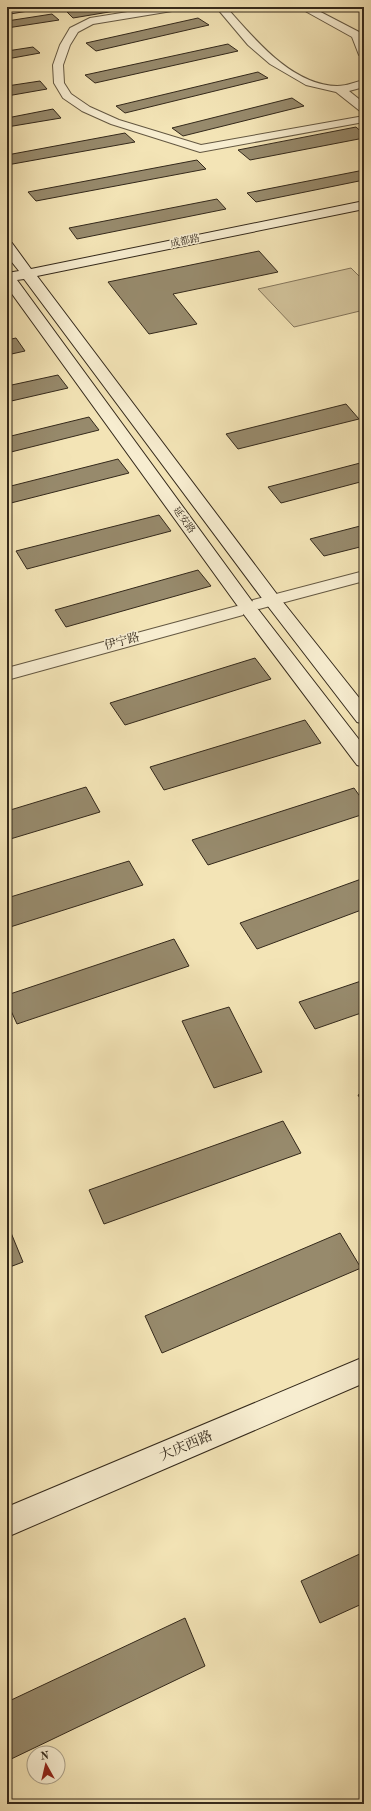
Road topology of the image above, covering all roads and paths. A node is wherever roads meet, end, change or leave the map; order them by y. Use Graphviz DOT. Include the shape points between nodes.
graph roads {
  1 [pos="31,7"];
  2 [pos="178,7"];
  3 [pos="221,7"];
  4 [pos="303,7"];
  5 [pos="7,11"];
  6 [pos="364,55"];
  7 [pos="363,86"];
  8 [pos="339,89"];
  9 [pos="364,109"];
  10 [pos="364,119"];
  11 [pos="364,205"];
  12 [pos="7,246"];
  13 [pos="28,274"];
  14 [pos="7,278"];
  15 [pos="364,576"];
  16 [pos="266,603"];
  17 [pos="237,610"];
  18 [pos="7,674"];
  19 [pos="364,718"];
  20 [pos="364,760"];
  21 [pos="364,1370"];
  22 [pos="7,1522"];
  1 -- 5 [label="street"];
  2 -- 10 [label="street" via="90,21 74,30 58,65 59,83 67,96 86,109 115,122 200,149"];
  3 -- 8 [label="street" via="262,53 308,84"];
  4 -- 6 [label="street" via="357,35"];
  7 -- 8 [label="street"];
  8 -- 9 [label="street"];
  11 -- 13 [label="street, 成都路"];
  12 -- 13 [label="street, 延安路"];
  13 -- 14 [label="street, 成都路"];
  13 -- 16 [label="street, 延安路"];
  14 -- 20 [label="street, 延安路" via="244,602"];
  15 -- 16 [label="street"];
  16 -- 19 [label="street, 延安路"];
  17 -- 18 [label="street, 伊宁路"];
  21 -- 22 [label="street, 大庆西路"];
}
